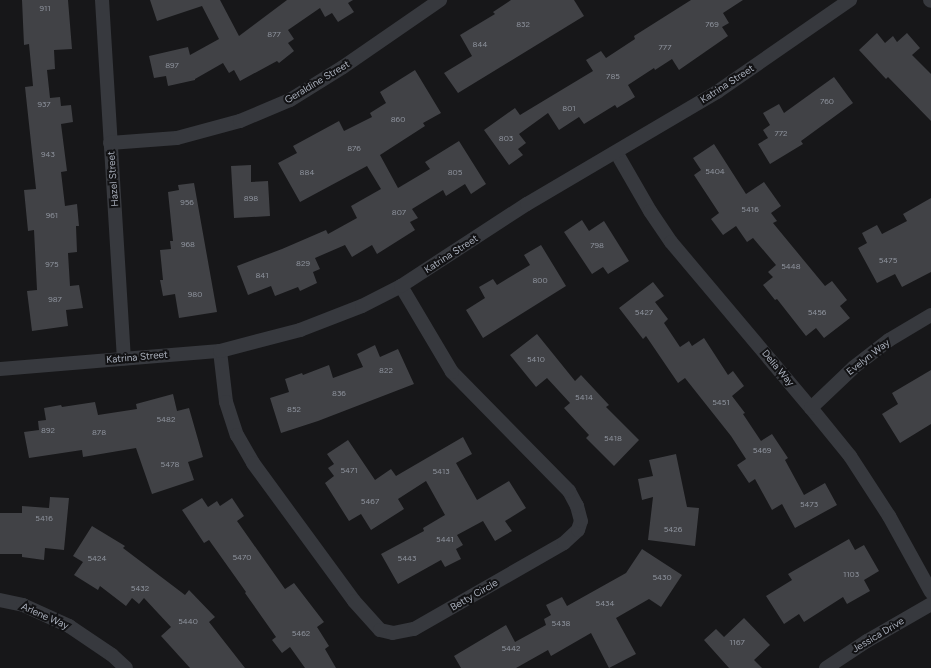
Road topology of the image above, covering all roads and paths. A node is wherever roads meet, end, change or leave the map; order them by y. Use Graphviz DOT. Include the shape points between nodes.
graph roads {
  1 [pos="102,0"];
  2 [pos="440,0"];
  3 [pos="850,0"];
  4 [pos="110,143"];
  5 [pos="616,152"];
  6 [pos="401,286"];
  7 [pos="931,316"];
  8 [pos="220,351"];
  9 [pos="124,358"];
  10 [pos="0,369"];
  11 [pos="811,408"];
  12 [pos="931,592"];
  13 [pos="0,600"];
  14 [pos="931,604"];
  15 [pos="126,668"];
  16 [pos="826,668"];
  1 -- 4 [label="street, Hazel Street"];
  2 -- 4 [label="street, Geraldine Street" via="290,100 240,121 177,138"];
  3 -- 5 [label="street, Katrina Street" via="717,92"];
  4 -- 9 [label="street, Hazel Street"];
  5 -- 6 [label="street, Katrina Street" via="527,204"];
  5 -- 11 [label="street, Delia Way" via="671,242"];
  6 -- 8 [label="street, Katrina Street" via="362,306 300,330"];
  6 -- 8 [label="street, Betty Circle" via="452,372 569,491 581,521 578,530 564,543 414,629 393,633 380,630 354,601 253,463 237,435 226,402"];
  7 -- 11 [label="street, Evelyn Way" via="889,340 854,367"];
  8 -- 9 [label="street, Katrina Street"];
  9 -- 10 [label="street, Katrina Street"];
  11 -- 12 [label="street, Delia Way" via="850,456 889,516"];
  13 -- 15 [label="street, Arlene Way" via="23,605 69,626 112,655"];
  14 -- 16 [label="street, Jessica Drive"];
}
